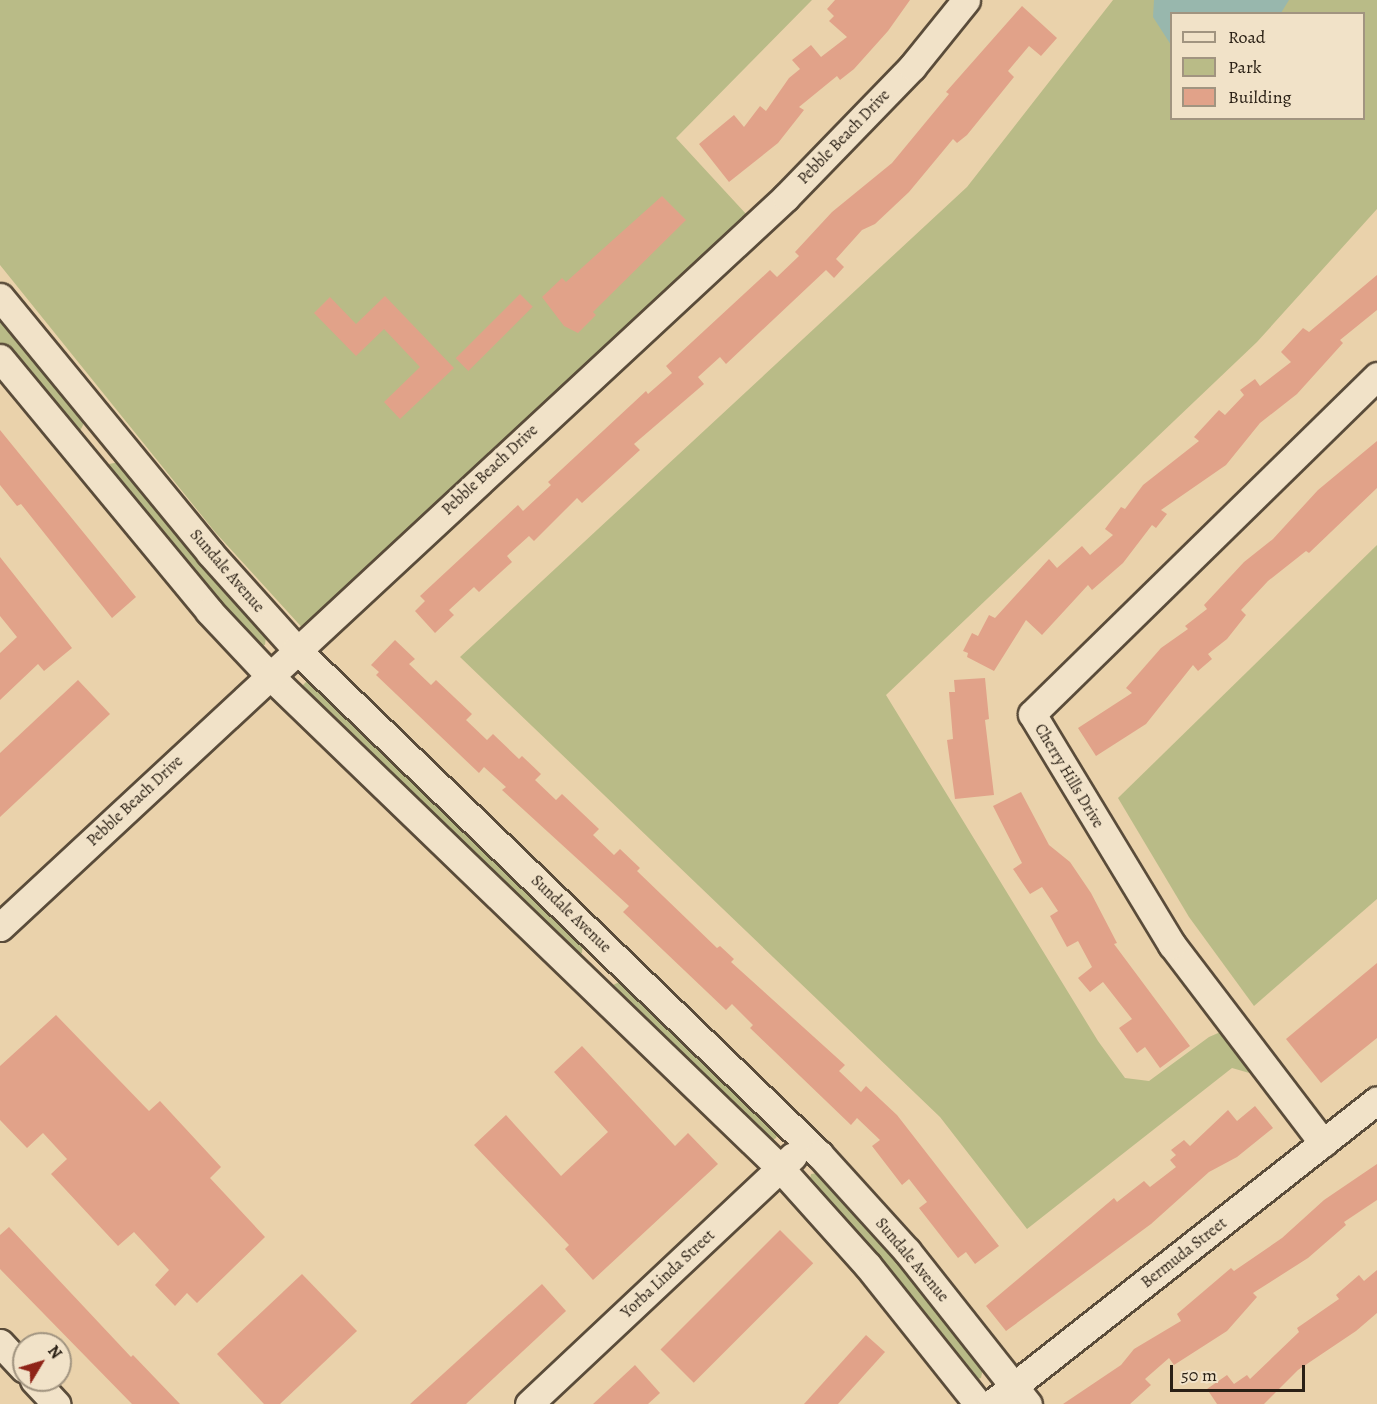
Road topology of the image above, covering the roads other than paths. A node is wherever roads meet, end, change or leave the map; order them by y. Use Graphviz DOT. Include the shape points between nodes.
graph roads {
  1 [pos="966,0"];
  2 [pos="0,297"];
  3 [pos="0,358"];
  4 [pos="1377,376"];
  5 [pos="109,429"];
  6 [pos="79,454"];
  7 [pos="296,649"];
  8 [pos="269,675"];
  9 [pos="0,927"];
  10 [pos="1377,1100"];
  11 [pos="807,1142"];
  12 [pos="1323,1143"];
  13 [pos="781,1169"];
  14 [pos="0,1343"];
  15 [pos="12,1356"];
  16 [pos="45,1392"];
  17 [pos="1021,1395"];
  18 [pos="56,1404"];
  19 [pos="529,1404"];
  20 [pos="978,1404"];
  21 [pos="991,1404"];
  1 -- 7 [label="street, Pebble Beach Drive" via="904,75 786,197"];
  2 -- 5 [label="street, Sundale Avenue"];
  3 -- 6 [label="street"];
  4 -- 12 [label="street, Cherry Hills Drive" via="1032,714 1172,945"];
  5 -- 6 [label="street"];
  5 -- 7 [label="street, Sundale Avenue"];
  6 -- 8 [label="street" via="201,602"];
  7 -- 8 [label="street, Pebble Beach Drive"];
  7 -- 11 [label="street, Sundale Avenue"];
  8 -- 9 [label="street, Pebble Beach Drive"];
  8 -- 13 [label="street"];
  10 -- 12 [label="street, Bermuda Street"];
  11 -- 13 [label="street, Yorba Linda Street"];
  11 -- 17 [label="street, Sundale Avenue" via="906,1251"];
  12 -- 17 [label="street, Bermuda Street"];
  13 -- 19 [label="street, Yorba Linda Street"];
  13 -- 20 [label="street" via="868,1266"];
  14 -- 15 [label="street"];
  16 -- 18 [label="street"];
  17 -- 21 [label="street, Bermuda Street"];
}
